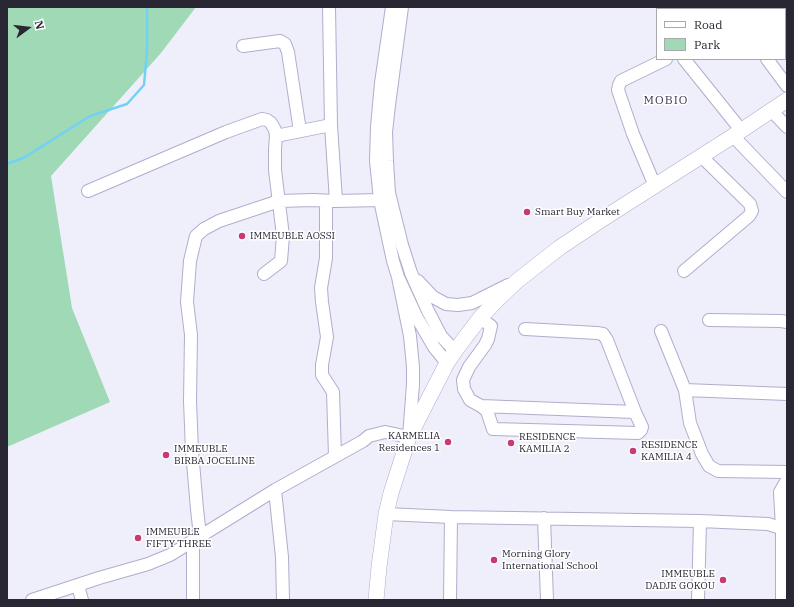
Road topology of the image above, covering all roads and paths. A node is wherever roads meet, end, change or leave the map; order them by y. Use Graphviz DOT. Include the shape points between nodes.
graph roads {
  1 [pos="329,7"];
  2 [pos="392,7"];
  3 [pos="402,7"];
  4 [pos="243,46"];
  5 [pos="664,60"];
  6 [pos="685,60"];
  7 [pos="769,60"];
  8 [pos="787,86"];
  9 [pos="787,100"];
  10 [pos="771,110"];
  11 [pos="786,124"];
  12 [pos="331,125"];
  13 [pos="300,131"];
  14 [pos="737,133"];
  15 [pos="276,136"];
  16 [pos="701,156"];
  17 [pos="655,186"];
  18 [pos="88,191"];
  19 [pos="787,192"];
  20 [pos="380,200"];
  21 [pos="279,201"];
  22 [pos="331,201"];
  23 [pos="684,271"];
  24 [pos="411,273"];
  25 [pos="264,274"];
  26 [pos="398,277"];
  27 [pos="516,281"];
  28 [pos="480,318"];
  29 [pos="710,320"];
  30 [pos="787,322"];
  31 [pos="525,329"];
  32 [pos="661,331"];
  33 [pos="451,357"];
  34 [pos="685,390"];
  35 [pos="787,394"];
  36 [pos="481,406"];
  37 [pos="635,412"];
  38 [pos="409,437"];
  39 [pos="335,456"];
  40 [pos="787,472"];
  41 [pos="787,480"];
  42 [pos="275,490"];
  43 [pos="386,514"];
  44 [pos="451,517"];
  45 [pos="544,518"];
  46 [pos="700,521"];
  47 [pos="785,529"];
  48 [pos="197,538"];
  49 [pos="78,586"];
  50 [pos="32,600"];
  51 [pos="82,600"];
  52 [pos="193,600"];
  53 [pos="283,600"];
  54 [pos="376,600"];
  55 [pos="450,600"];
  56 [pos="547,600"];
  57 [pos="698,600"];
  58 [pos="782,600"];
  1 -- 12 [label="street"];
  2 -- 20 [label="street" via="377,127 376,161"];
  3 -- 24 [label="street" via="386,132 389,193"];
  4 -- 13 [label="street" via="280,41 285,44"];
  5 -- 17 [label="street" via="621,81 618,90"];
  6 -- 14 [label="street"];
  7 -- 8 [label="street"];
  9 -- 10 [label="main road"];
  10 -- 11 [label="street"];
  10 -- 14 [label="main road"];
  12 -- 13 [label="street"];
  12 -- 22 [label="street"];
  13 -- 15 [label="street"];
  14 -- 16 [label="main road"];
  14 -- 19 [label="street"];
  15 -- 18 [label="street" via="271,123 262,119"];
  15 -- 21 [label="street" via="275,170"];
  16 -- 17 [label="main road"];
  16 -- 23 [label="street" via="750,204 752,211"];
  17 -- 27 [label="main road" via="559,248"];
  20 -- 22 [label="street"];
  20 -- 26 [label="street"];
  21 -- 22 [label="street"];
  21 -- 25 [label="street" via="283,236 281,261"];
  21 -- 48 [label="street" via="219,221 196,236 190,261 188,302"];
  22 -- 39 [label="street" via="321,288 327,337 322,374 333,392"];
  24 -- 27 [label="street" via="433,297 446,304 458,305 472,303"];
  24 -- 33 [label="street"];
  26 -- 33 [label="street" via="434,347"];
  26 -- 38 [label="street" via="410,336 413,367"];
  27 -- 28 [label="main road"];
  28 -- 33 [label="main road"];
  28 -- 36 [label="street" via="491,326 490,333 463,380 464,389 470,400"];
  29 -- 30 [label="street"];
  31 -- 37 [label="street" via="603,334"];
  32 -- 34 [label="street"];
  33 -- 38 [label="main road"];
  34 -- 35 [label="street"];
  34 -- 40 [label="street" via="690,423 709,466 718,470"];
  36 -- 37 [label="street"];
  36 -- 37 [label="street" via="487,411 493,429 638,433 642,427"];
  38 -- 39 [label="street" via="385,432 369,436"];
  38 -- 43 [label="main road"];
  39 -- 42 [label="street"];
  41 -- 47 [label="street" via="780,492"];
  42 -- 48 [label="street"];
  42 -- 53 [label="street" via="282,557"];
  43 -- 44 [label="street"];
  43 -- 54 [label="main road"];
  44 -- 45 [label="street"];
  44 -- 55 [label="street"];
  45 -- 46 [label="street"];
  45 -- 56 [label="street"];
  46 -- 47 [label="street" via="768,524"];
  46 -- 57 [label="street"];
  47 -- 58 [label="street"];
  48 -- 49 [label="street" via="170,555 148,564"];
  48 -- 52 [label="street"];
  49 -- 50 [label="street"];
  49 -- 51 [label="street"];
}
